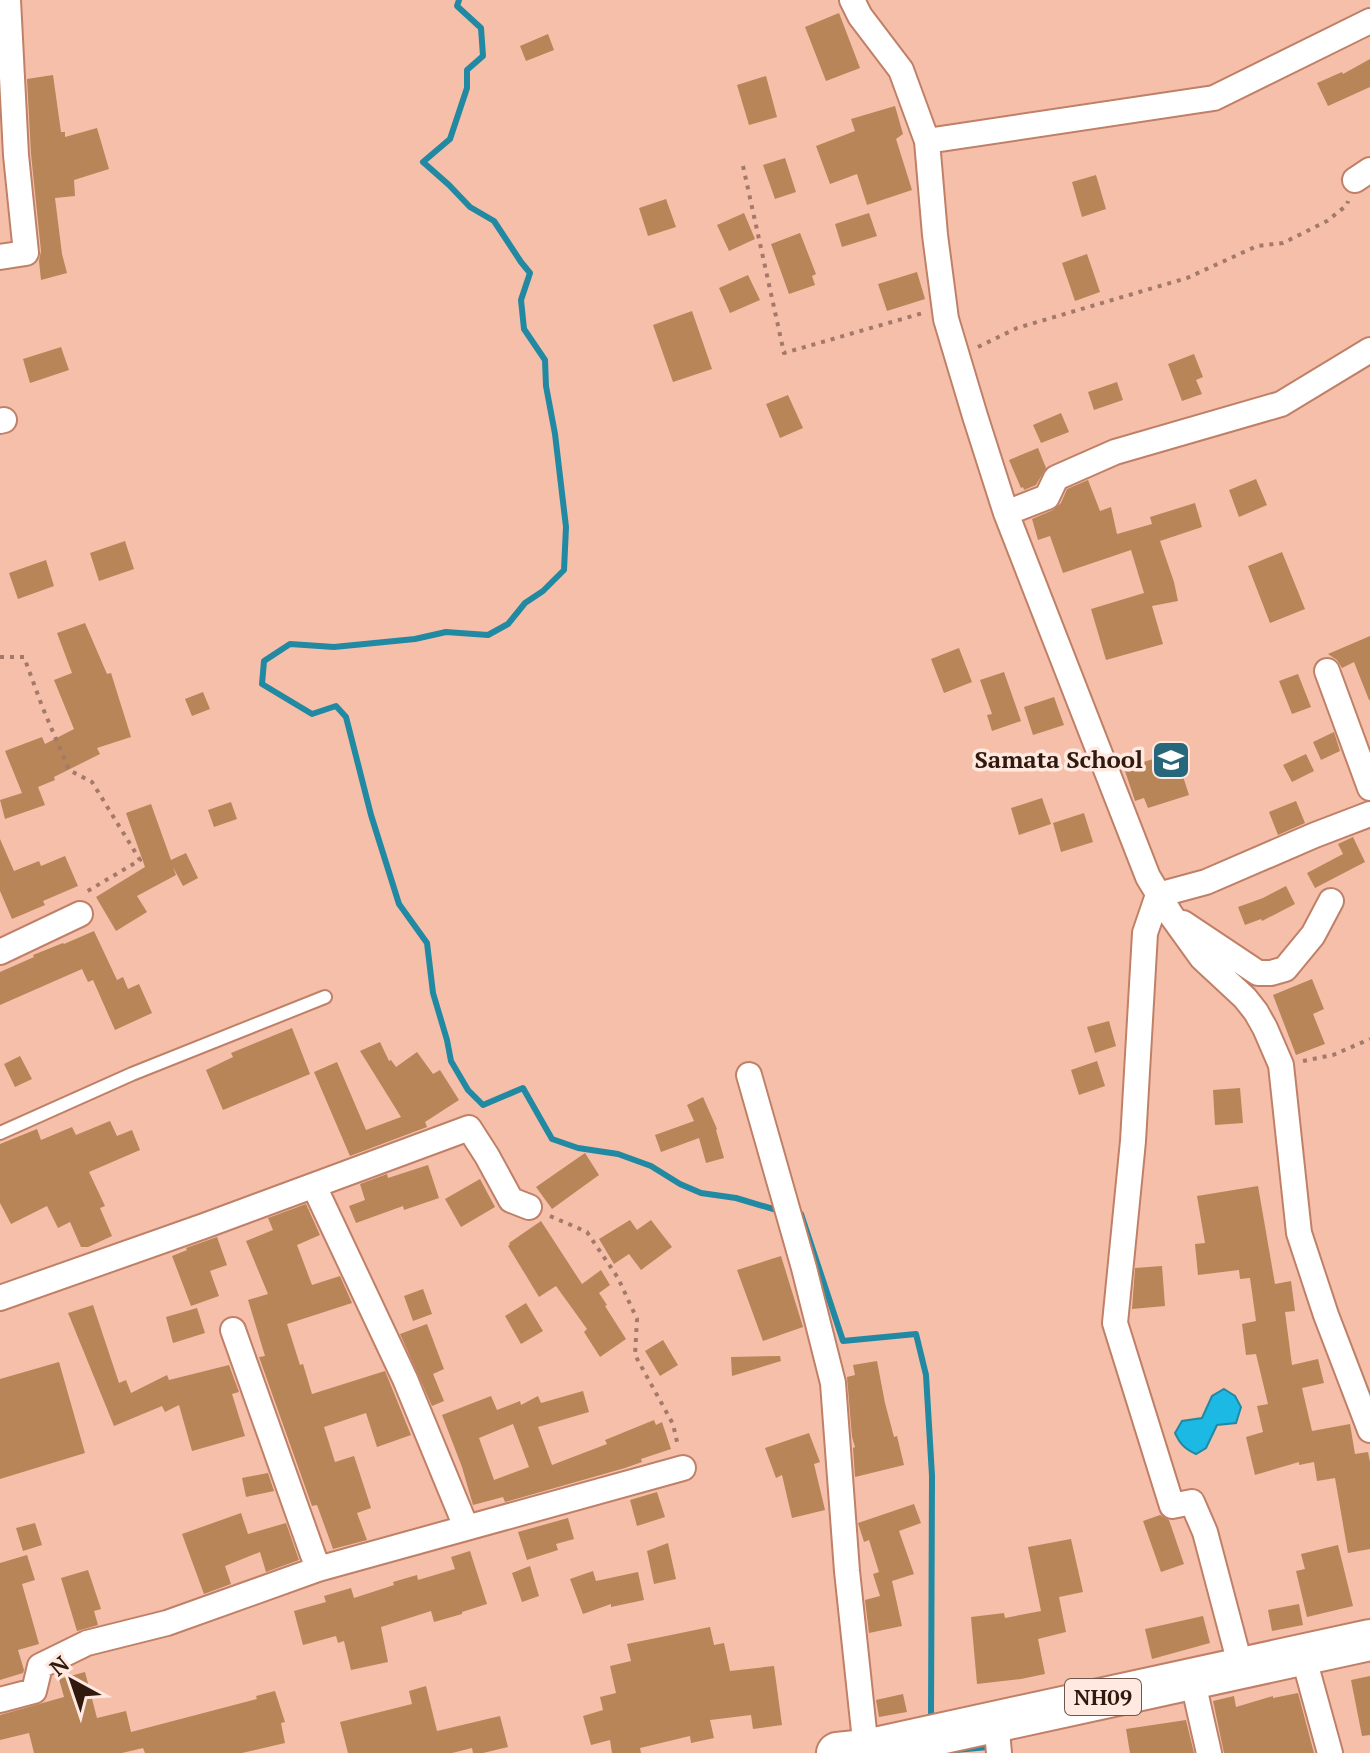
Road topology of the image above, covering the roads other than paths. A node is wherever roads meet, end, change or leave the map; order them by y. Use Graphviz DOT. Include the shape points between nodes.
graph roads {
  1 [pos="8,0"];
  2 [pos="852,0"];
  3 [pos="1370,21"];
  4 [pos="927,141"];
  5 [pos="0,257"];
  6 [pos="1370,350"];
  7 [pos="1006,513"];
  8 [pos="1327,671"];
  9 [pos="1370,788"];
  10 [pos="1370,814"];
  11 [pos="1331,901"];
  12 [pos="1164,905"];
  13 [pos="80,914"];
  14 [pos="0,952"];
  15 [pos="325,997"];
  16 [pos="749,1075"];
  17 [pos="0,1133"];
  18 [pos="314,1186"];
  19 [pos="529,1207"];
  20 [pos="0,1298"];
  21 [pos="233,1330"];
  22 [pos="1370,1430"];
  23 [pos="683,1468"];
  24 [pos="466,1527"];
  25 [pos="318,1569"];
  26 [pos="1370,1640"];
  27 [pos="1303,1655"];
  28 [pos="1241,1668"];
  29 [pos="1192,1678"];
  30 [pos="0,1700"];
  31 [pos="998,1737"];
  32 [pos="851,1751"];
  33 [pos="1209,1753"];
  34 [pos="1330,1753"];
  1 -- 5 [label="street" via="26,253"];
  2 -- 4 [label="street" via="901,70"];
  3 -- 4 [label="street" via="1214,98"];
  4 -- 7 [label="street" via="944,307"];
  6 -- 7 [label="street" via="1281,404 1115,452 1056,478 1047,497"];
  7 -- 12 [label="street" via="1125,821"];
  8 -- 9 [label="street"];
  10 -- 12 [label="street" via="1206,882"];
  11 -- 12 [label="street" via="1313,935 1285,969 1271,973 1258,973"];
  12 -- 22 [label="street" via="1202,958 1256,1012 1281,1065 1299,1233"];
  12 -- 28 [label="street" via="1145,933 1115,1323 1172,1506 1192,1502 1205,1532"];
  13 -- 14 [label="street"];
  15 -- 17 [label="lane"];
  16 -- 32 [label="street" via="833,1383 847,1571"];
  18 -- 19 [label="street" via="469,1128 511,1200"];
  18 -- 20 [label="street"];
  18 -- 24 [label="street" via="405,1379"];
  21 -- 25 [label="street"];
  23 -- 24 [label="street"];
  24 -- 25 [label="street"];
  25 -- 30 [label="street" via="167,1623 87,1643 40,1666 34,1691"];
  26 -- 27 [label="main road, NH09"];
  27 -- 28 [label="main road, NH09"];
  27 -- 34 [label="street"];
  28 -- 29 [label="main road, NH09"];
  29 -- 31 [label="main road, NH09"];
  29 -- 33 [label="street"];
  31 -- 32 [label="main road, NH09"];
}
